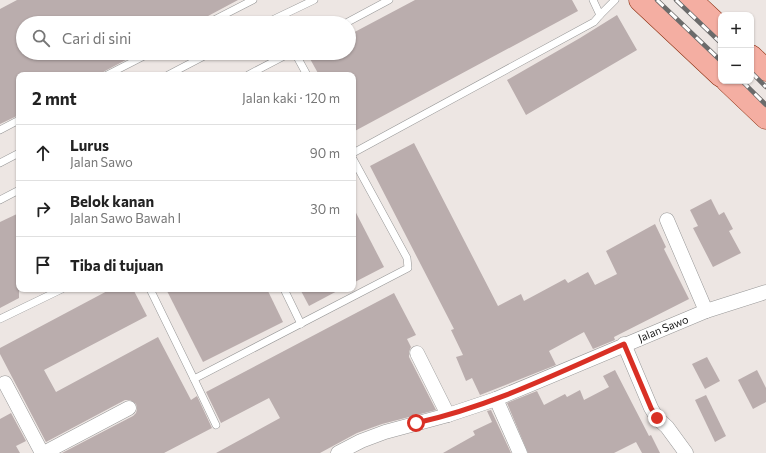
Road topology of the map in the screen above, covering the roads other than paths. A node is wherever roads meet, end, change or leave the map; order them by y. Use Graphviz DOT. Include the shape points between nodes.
graph roads {
  1 [pos="253,0"];
  2 [pos="314,0"];
  3 [pos="389,0"];
  4 [pos="593,0"];
  5 [pos="615,0"];
  6 [pos="640,0"];
  7 [pos="691,0"];
  8 [pos="600,15"];
  9 [pos="222,16"];
  10 [pos="285,16"];
  11 [pos="356,18"];
  12 [pos="718,25"];
  13 [pos="754,59"];
  14 [pos="136,60"];
  15 [pos="197,60"];
  16 [pos="277,60"];
  17 [pos="299,60"];
  18 [pos="766,70"];
  19 [pos="113,72"];
  20 [pos="175,72"];
  21 [pos="254,72"];
  22 [pos="305,72"];
  23 [pos="718,73"];
  24 [pos="730,84"];
  25 [pos="766,118"];
  26 [pos="16,122"];
  27 [pos="0,130"];
  28 [pos="356,151"];
  29 [pos="16,154"];
  30 [pos="1,160"];
  31 [pos="356,164"];
  32 [pos="16,192"];
  33 [pos="0,200"];
  34 [pos="667,220"];
  35 [pos="56,292"];
  36 [pos="151,292"];
  37 [pos="286,292"];
  38 [pos="766,292"];
  39 [pos="706,311"];
  40 [pos="0,319"];
  41 [pos="302,324"];
  42 [pos="624,344"];
  43 [pos="417,353"];
  44 [pos="194,379"];
  45 [pos="5,383"];
  46 [pos="496,399"];
  47 [pos="129,408"];
  48 [pos="448,415"];
  49 [pos="216,425"];
  50 [pos="43,453"];
  51 [pos="338,453"];
  52 [pos="520,453"];
  53 [pos="686,453"];
  1 -- 9 [label="lane"];
  2 -- 10 [label="lane"];
  3 -- 11 [label="lane"];
  4 -- 8 [label="lane"];
  5 -- 8 [label="lane"];
  6 -- 23 [label="main road"];
  7 -- 12 [label="main road"];
  8 -- 28 [label="lane" via="594,22"];
  13 -- 18 [label="main road"];
  14 -- 19 [label="lane"];
  15 -- 20 [label="lane"];
  16 -- 21 [label="lane"];
  17 -- 22 [label="lane"];
  24 -- 25 [label="main road"];
  26 -- 27 [label="lane"];
  29 -- 30 [label="lane"];
  31 -- 41 [label="lane" via="407,258 408,268"];
  32 -- 33 [label="lane"];
  34 -- 39 [label="street"];
  35 -- 40 [label="lane"];
  36 -- 44 [label="lane"];
  37 -- 41 [label="lane"];
  38 -- 39 [label="street, Jalan Sawo"];
  39 -- 42 [label="street, Jalan Sawo"];
  41 -- 44 [label="lane"];
  42 -- 46 [label="street, Jalan Sawo"];
  42 -- 53 [label="street" via="651,408"];
  43 -- 48 [label="street"];
  44 -- 49 [label="lane"];
  45 -- 50 [label="street"];
  46 -- 48 [label="street, Jalan Sawo"];
  46 -- 52 [label="street"];
  47 -- 50 [label="street"];
  48 -- 51 [label="street, Jalan Sawo" via="385,432"];
}
